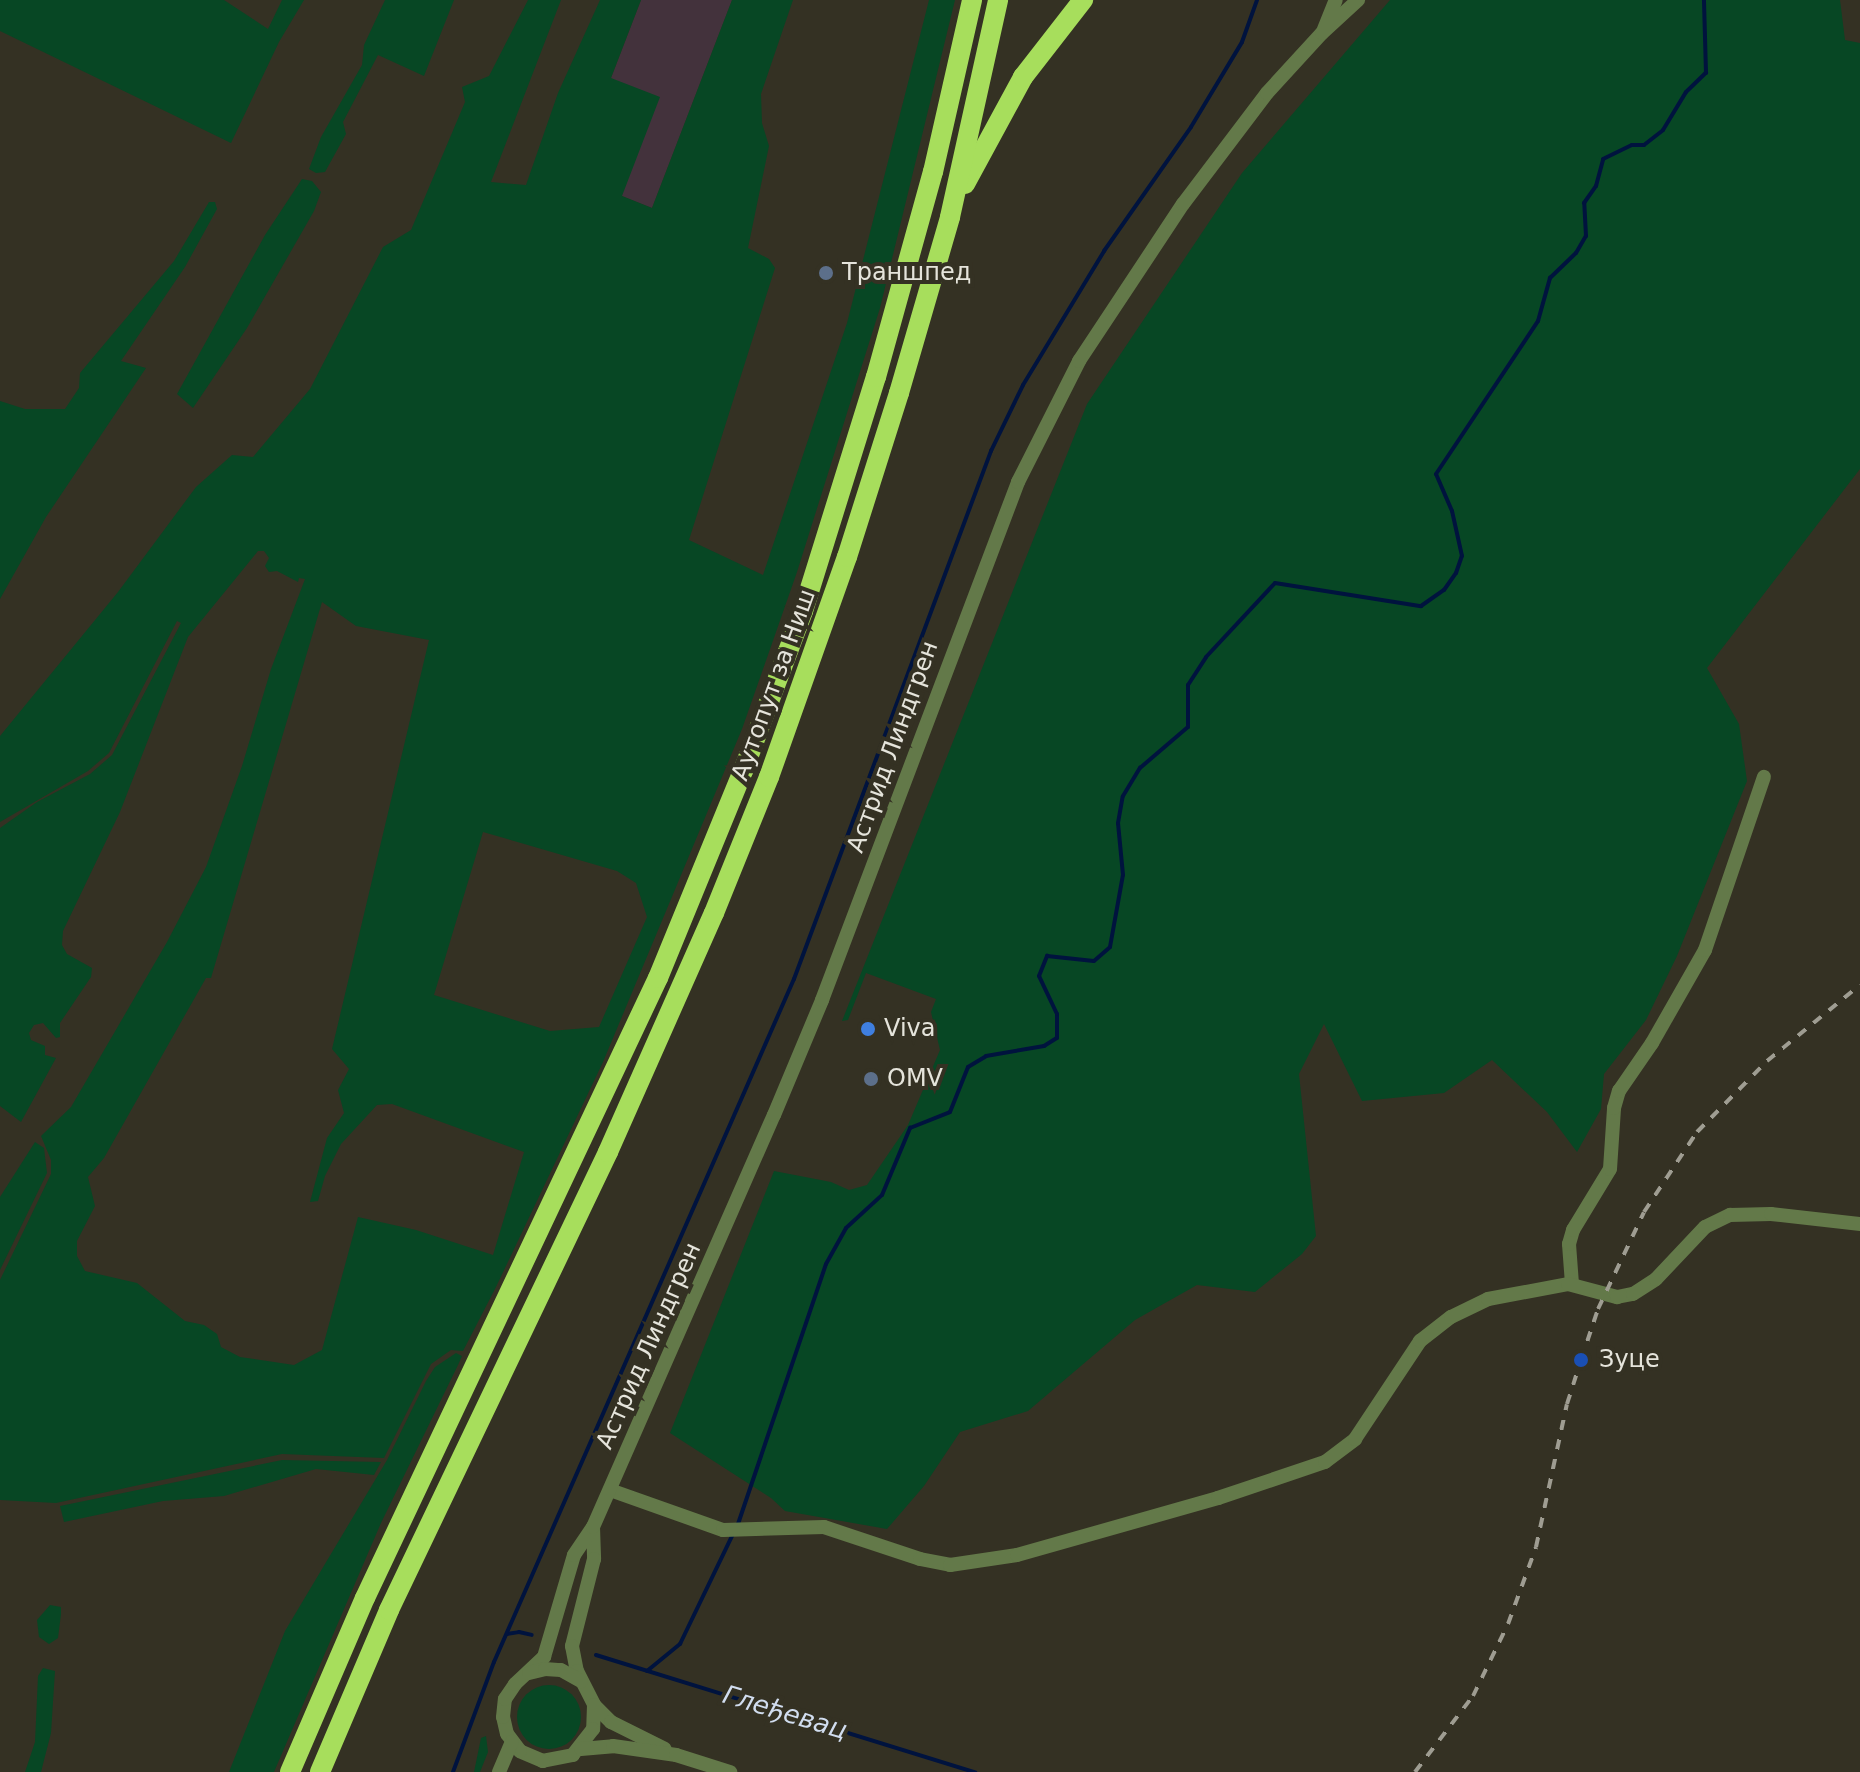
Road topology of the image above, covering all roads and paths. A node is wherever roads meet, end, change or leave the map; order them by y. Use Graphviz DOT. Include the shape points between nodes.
graph roads {
  1 [pos="972,0"];
  2 [pos="998,0"];
  3 [pos="1083,0"];
  4 [pos="1336,0"];
  5 [pos="1358,0"];
  6 [pos="1322,33"];
  7 [pos="950,217"];
  8 [pos="1764,777"];
  9 [pos="1860,1224"];
  10 [pos="1572,1284"];
  11 [pos="610,1490"];
  12 [pos="593,1527"];
  13 [pos="529,1673"];
  14 [pos="582,1683"];
  15 [pos="594,1705"];
  16 [pos="512,1742"];
  17 [pos="581,1749"];
  18 [pos="676,1755"];
  19 [pos="543,1761"];
  20 [pos="290,1772"];
  21 [pos="320,1772"];
  22 [pos="499,1772"];
  23 [pos="529,1772"];
  24 [pos="730,1772"];
  1 -- 20 [label="highway, Аутопут за Ниш" via="905,276 803,611 743,771 658,978 365,1598"];
  2 -- 7 [label="highway, Аутопут за Ниш"];
  3 -- 7 [label="highway" via="1023,77"];
  4 -- 6 [label="street, Астрид Линдгрен"];
  5 -- 6 [label="street, Астрид Линдгрен"];
  6 -- 11 [label="street, Астрид Линдгрен" via="1227,141 1053,408 1004,514 822,1000"];
  7 -- 21 [label="highway, Аутопут за Ниш" via="847,557 714,913 620,1125 389,1610"];
  8 -- 10 [label="street" via="1705,950 1619,1091 1610,1169 1569,1244"];
  9 -- 10 [label="street" via="1730,1215 1705,1227 1656,1279 1633,1294 1617,1297"];
  10 -- 11 [label="street" via="1488,1299 1451,1317 1412,1351 1343,1451 1310,1468 1050,1547 964,1565 933,1563 824,1527 723,1530"];
  11 -- 12 [label="street, Астрид Линдгрен"];
  12 -- 13 [label="street, Астрид Линдгрен" via="574,1555 544,1657"];
  12 -- 14 [label="street, Астрид Линдгрен" via="594,1559 572,1646"];
  13 -- 14 [label="street" via="561,1670"];
  13 -- 16 [label="street, Астрид Линдгрен" via="505,1699 504,1726"];
  14 -- 15 [label="street, Астрид Линдгрен"];
  15 -- 17 [label="street" via="593,1729"];
  15 -- 18 [label="street" via="611,1722"];
  16 -- 19 [label="street"];
  16 -- 22 [label="street"];
  17 -- 18 [label="street" via="613,1746"];
  17 -- 19 [label="street" via="563,1759"];
  18 -- 24 [label="street"];
  19 -- 23 [label="street"];
}
